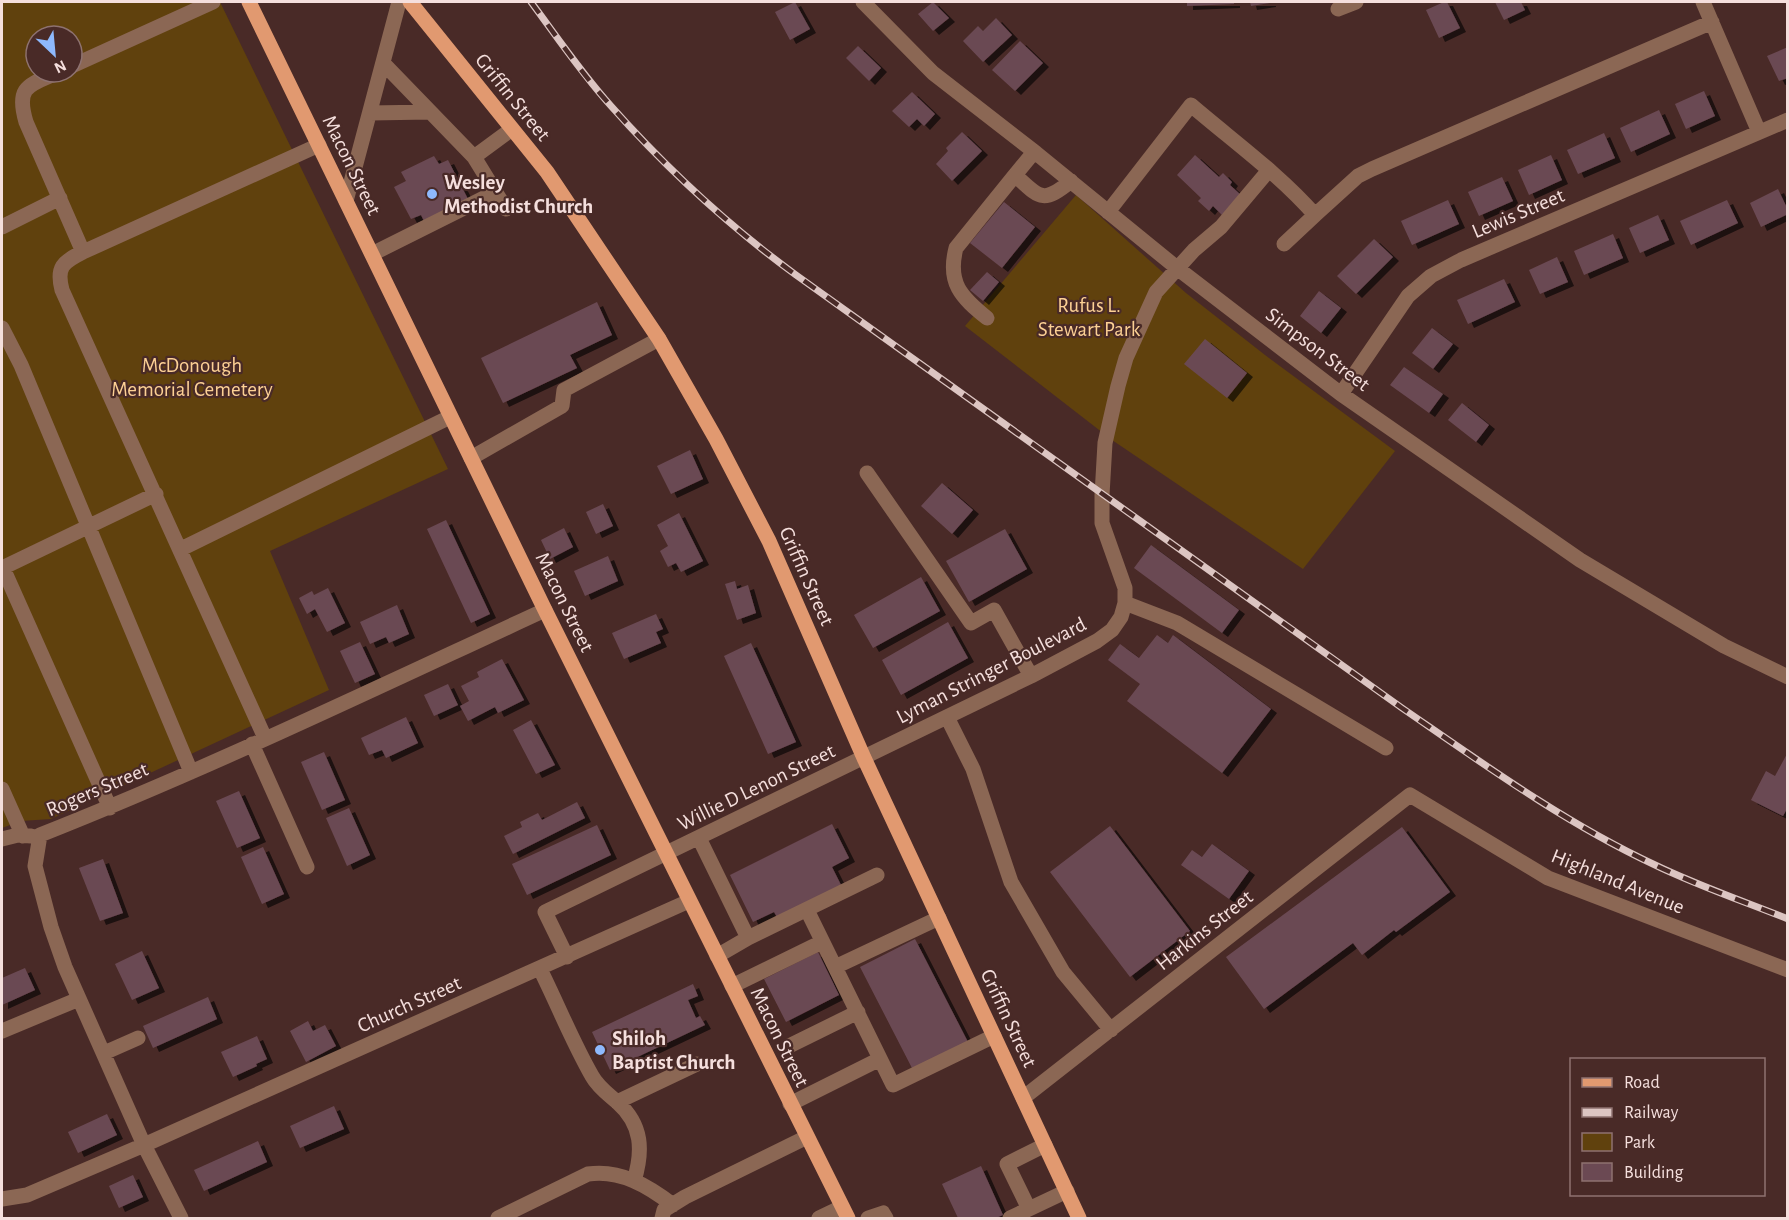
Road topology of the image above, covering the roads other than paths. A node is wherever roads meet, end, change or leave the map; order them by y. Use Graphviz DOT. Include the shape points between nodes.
graph roads {
  1 [pos="213,2"];
  2 [pos="249,2"];
  3 [pos="399,2"];
  4 [pos="410,2"];
  5 [pos="862,2"];
  6 [pos="1356,2"];
  7 [pos="1703,2"];
  8 [pos="1338,9"];
  9 [pos="1712,22"];
  10 [pos="84,61"];
  11 [pos="383,63"];
  12 [pos="33,84"];
  13 [pos="430,112"];
  14 [pos="370,113"];
  15 [pos="1788,120"];
  16 [pos="512,129"];
  17 [pos="1759,132"];
  18 [pos="319,145"];
  19 [pos="1034,152"];
  20 [pos="474,157"];
  21 [pos="1269,170"];
  22 [pos="1015,175"];
  23 [pos="1071,182"];
  24 [pos="496,192"];
  25 [pos="60,198"];
  26 [pos="346,201"];
  27 [pos="506,209"];
  28 [pos="1108,212"];
  29 [pos="1315,215"];
  30 [pos="2,227"];
  31 [pos="1284,244"];
  32 [pos="83,252"];
  33 [pos="372,254"];
  34 [pos="1177,268"];
  35 [pos="987,318"];
  36 [pos="2,328"];
  37 [pos="659,339"];
  38 [pos="1341,394"];
  39 [pos="450,417"];
  40 [pos="471,458"];
  41 [pos="867,473"];
  42 [pos="156,494"];
  43 [pos="88,526"];
  44 [pos="181,549"];
  45 [pos="2,568"];
  46 [pos="1125,603"];
  47 [pos="545,610"];
  48 [pos="1031,676"];
  49 [pos="1788,677"];
  50 [pos="947,717"];
  51 [pos="259,741"];
  52 [pos="1386,748"];
  53 [pos="864,758"];
  54 [pos="191,772"];
  55 [pos="2,789"];
  56 [pos="1410,795"];
  57 [pos="110,808"];
  58 [pos="23,836"];
  59 [pos="40,836"];
  60 [pos="699,838"];
  61 [pos="2,839"];
  62 [pos="666,854"];
  63 [pos="307,867"];
  64 [pos="877,875"];
  65 [pos="690,901"];
  66 [pos="807,909"];
  67 [pos="939,918"];
  68 [pos="748,938"];
  69 [pos="822,942"];
  70 [pos="717,956"];
  71 [pos="567,957"];
  72 [pos="835,967"];
  73 [pos="540,969"];
  74 [pos="1788,970"];
  75 [pos="732,986"];
  76 [pos="80,999"];
  77 [pos="858,1012"];
  78 [pos="1111,1030"];
  79 [pos="2,1031"];
  80 [pos="994,1036"];
  81 [pos="138,1038"];
  82 [pos="789,1046"];
  83 [pos="104,1053"];
  84 [pos="880,1059"];
  85 [pos="697,1064"];
  86 [pos="1023,1098"];
  87 [pos="617,1102"];
  88 [pos="790,1104"];
  89 [pos="807,1137"];
  90 [pos="144,1145"];
  91 [pos="1045,1145"];
  92 [pos="634,1182"];
  93 [pos="1067,1191"];
  94 [pos="2,1199"];
  95 [pos="673,1204"];
  96 [pos="1029,1209"];
  97 [pos="845,1213"];
  98 [pos="181,1218"];
  99 [pos="498,1218"];
  100 [pos="662,1218"];
  101 [pos="819,1218"];
  102 [pos="868,1218"];
  103 [pos="886,1218"];
  104 [pos="1010,1218"];
  105 [pos="1079,1218"];
  1 -- 10 [label="street"];
  2 -- 18 [label="main road, Macon Street"];
  3 -- 11 [label="street"];
  4 -- 16 [label="main road, Griffin Street"];
  5 -- 19 [label="street, Simpson Street" via="933,73"];
  6 -- 8 [label="street"];
  7 -- 9 [label="street"];
  9 -- 17 [label="street"];
  9 -- 29 [label="street" via="1358,176"];
  11 -- 13 [label="street"];
  11 -- 14 [label="street"];
  12 -- 25 [label="street" via="24,92 22,105"];
  13 -- 14 [label="street"];
  13 -- 20 [label="street"];
  14 -- 26 [label="street"];
  15 -- 17 [label="street, Lewis Street"];
  16 -- 20 [label="street"];
  16 -- 37 [label="main road, Griffin Street" via="547,172"];
  17 -- 38 [label="street, Lewis Street" via="1431,276 1408,296"];
  18 -- 26 [label="main road, Macon Street"];
  18 -- 32 [label="street"];
  19 -- 22 [label="street"];
  19 -- 23 [label="street, Simpson Street"];
  20 -- 24 [label="street"];
  21 -- 28 [label="street" via="1191,105"];
  21 -- 29 [label="street"];
  21 -- 34 [label="street" via="1221,227"];
  22 -- 23 [label="street" via="1037,195 1049,196"];
  22 -- 35 [label="street" via="956,248 953,261 956,288"];
  23 -- 28 [label="street, Simpson Street"];
  24 -- 27 [label="street"];
  24 -- 33 [label="street"];
  25 -- 30 [label="street"];
  25 -- 32 [label="street"];
  26 -- 33 [label="main road, Macon Street"];
  28 -- 34 [label="street, Simpson Street"];
  29 -- 31 [label="street"];
  32 -- 42 [label="street" via="62,266 62,290"];
  33 -- 39 [label="main road, Macon Street"];
  34 -- 38 [label="street, Simpson Street"];
  34 -- 46 [label="street" via="1156,292 1126,358 1105,443 1102,523 1122,579"];
  36 -- 43 [label="street"];
  37 -- 40 [label="street" via="564,390 562,406"];
  37 -- 53 [label="main road, Griffin Street" via="769,541"];
  38 -- 49 [label="street, Simpson Street" via="1580,560 1724,646"];
  39 -- 40 [label="main road, Macon Street"];
  39 -- 44 [label="street"];
  40 -- 47 [label="main road, Macon Street"];
  41 -- 48 [label="street" via="971,622 994,609"];
  42 -- 43 [label="street"];
  42 -- 44 [label="street"];
  43 -- 45 [label="street"];
  43 -- 54 [label="street"];
  44 -- 51 [label="street"];
  45 -- 57 [label="street"];
  46 -- 48 [label="street, Lyman Stringer Boulevard" via="1121,617 1105,635"];
  46 -- 52 [label="street" via="1177,623"];
  47 -- 51 [label="street, Rogers Street"];
  47 -- 62 [label="main road, Macon Street"];
  48 -- 50 [label="street, Lyman Stringer Boulevard"];
  50 -- 53 [label="street, Lyman Stringer Boulevard"];
  50 -- 78 [label="street" via="974,769 1011,882 1063,972"];
  51 -- 54 [label="street, Rogers Street"];
  51 -- 63 [label="street"];
  53 -- 60 [label="street, Willie D Lenon Street"];
  53 -- 67 [label="main road, Griffin Street"];
  54 -- 57 [label="street, Rogers Street"];
  55 -- 58 [label="street"];
  56 -- 74 [label="street, Highland Avenue" via="1548,878"];
  56 -- 78 [label="street, Harkins Street"];
  57 -- 59 [label="street, Rogers Street"];
  58 -- 59 [label="street"];
  58 -- 61 [label="street"];
  59 -- 76 [label="street, Rogers Street" via="35,866 51,927"];
  60 -- 62 [label="street, Willie D Lenon Street"];
  60 -- 68 [label="street"];
  62 -- 65 [label="main road, Macon Street"];
  62 -- 71 [label="street, Willie D Lenon Street" via="545,912"];
  64 -- 66 [label="street"];
  65 -- 70 [label="main road, Macon Street"];
  65 -- 71 [label="street, Church Street"];
  66 -- 68 [label="street"];
  66 -- 69 [label="street"];
  67 -- 72 [label="street"];
  67 -- 80 [label="main road, Griffin Street"];
  68 -- 70 [label="street"];
  69 -- 72 [label="street"];
  69 -- 75 [label="street"];
  70 -- 75 [label="main road, Macon Street"];
  71 -- 73 [label="street, Church Street"];
  72 -- 77 [label="street"];
  73 -- 87 [label="street" via="596,1083"];
  73 -- 90 [label="street, Church Street"];
  75 -- 88 [label="main road, Macon Street"];
  76 -- 79 [label="street"];
  76 -- 83 [label="street, Rogers Street"];
  77 -- 82 [label="street"];
  77 -- 84 [label="street"];
  78 -- 86 [label="street, Harkins Street"];
  80 -- 84 [label="street" via="893,1085"];
  80 -- 86 [label="main road, Griffin Street"];
  81 -- 83 [label="street"];
  83 -- 90 [label="street, Rogers Street"];
  84 -- 88 [label="street"];
  85 -- 87 [label="street"];
  86 -- 91 [label="main road, Griffin Street"];
  87 -- 92 [label="street" via="632,1119 641,1147"];
  88 -- 89 [label="main road, Macon Street"];
  89 -- 95 [label="street"];
  89 -- 97 [label="main road, Macon Street"];
  90 -- 94 [label="street, Church Street" via="27,1195"];
  90 -- 98 [label="street, Rogers Street"];
  91 -- 93 [label="main road, Griffin Street"];
  91 -- 96 [label="street" via="1007,1164"];
  92 -- 95 [label="street" via="650,1187"];
  92 -- 99 [label="street" via="610,1172 588,1174"];
  93 -- 96 [label="street"];
  93 -- 105 [label="main road, Griffin Street"];
  95 -- 100 [label="street" via="664,1210"];
  96 -- 104 [label="street"];
  97 -- 101 [label="street"];
  102 -- 103 [label="street" via="881,1213"];
}
